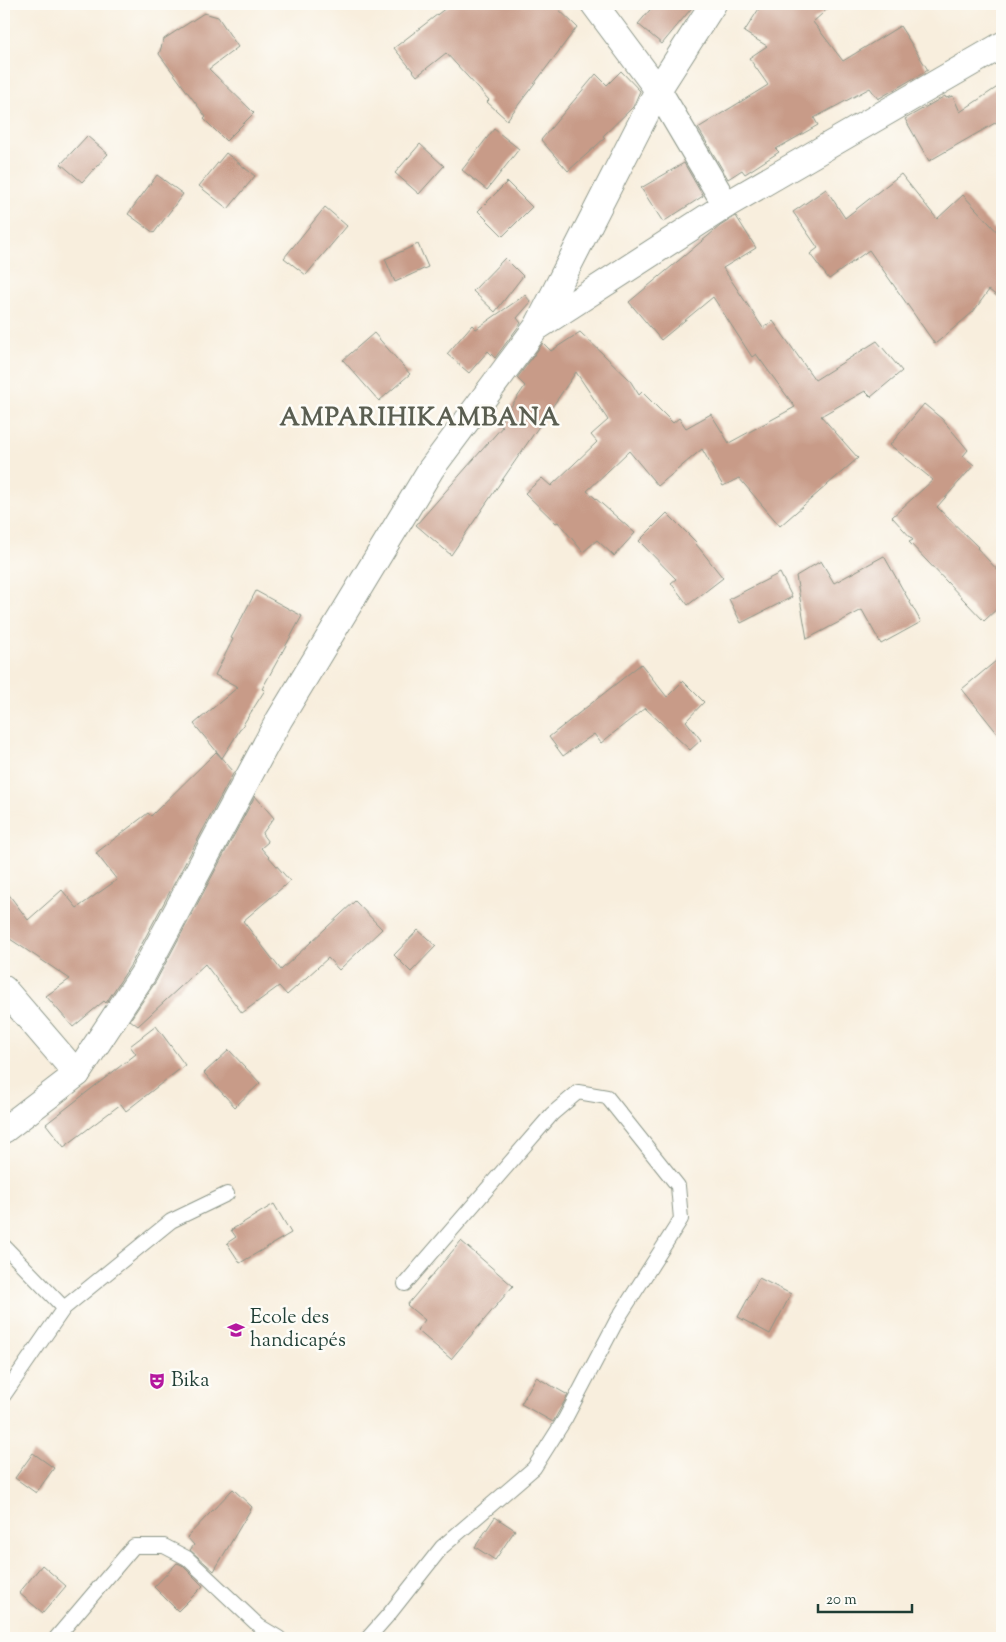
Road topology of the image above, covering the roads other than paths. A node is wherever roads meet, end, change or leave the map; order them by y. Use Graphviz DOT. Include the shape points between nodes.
graph roads {
  1 [pos="594,4"];
  2 [pos="713,4"];
  3 [pos="1002,45"];
  4 [pos="658,90"];
  5 [pos="726,205"];
  6 [pos="536,328"];
  7 [pos="4,989"];
  8 [pos="77,1074"];
  9 [pos="4,1130"];
  10 [pos="227,1194"];
  11 [pos="4,1246"];
  12 [pos="405,1284"];
  13 [pos="64,1308"];
  14 [pos="4,1394"];
  15 [pos="56,1638"];
  16 [pos="279,1638"];
  17 [pos="368,1638"];
  1 -- 4 [label="street"];
  2 -- 4 [label="street"];
  3 -- 5 [label="street"];
  4 -- 5 [label="street"];
  4 -- 6 [label="street"];
  5 -- 6 [label="street"];
  6 -- 8 [label="street" via="432,469 279,720 143,974"];
  7 -- 8 [label="street"];
  8 -- 9 [label="street"];
  10 -- 13 [label="lane" via="170,1221"];
  11 -- 13 [label="lane"];
  12 -- 17 [label="lane" via="552,1114 578,1092 607,1097 678,1186 681,1219 617,1320 534,1468 442,1547"];
  13 -- 14 [label="lane"];
  15 -- 16 [label="lane" via="134,1546 164,1546 187,1558 259,1626"];
}
